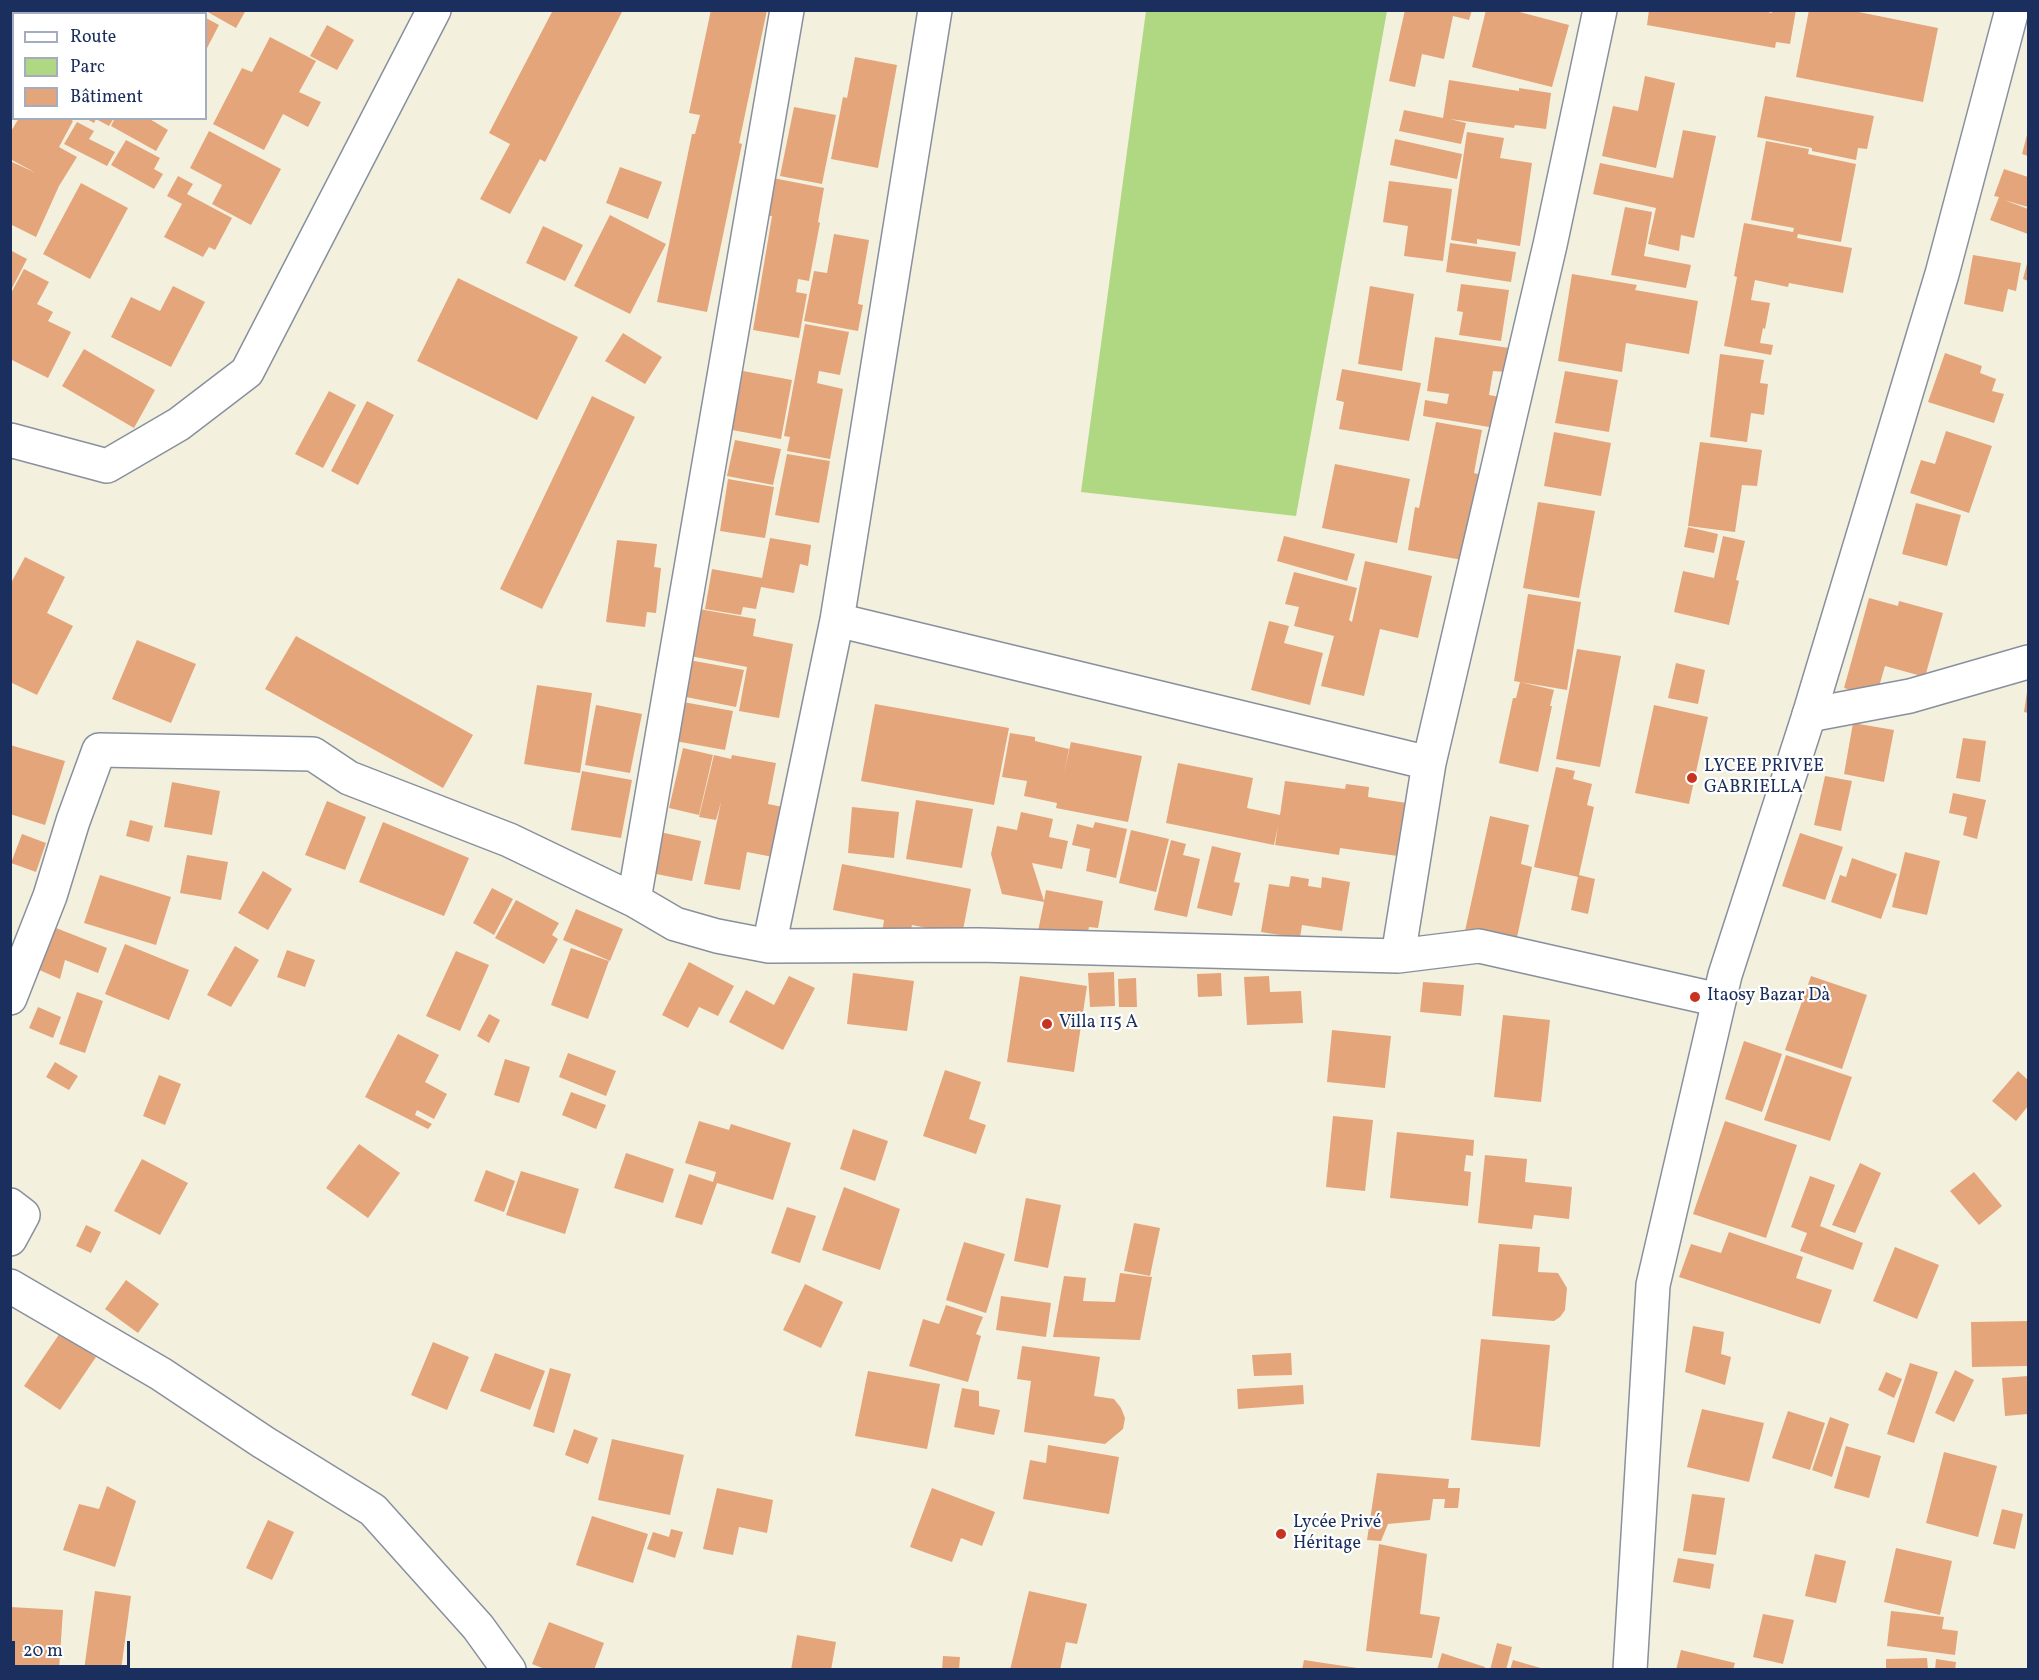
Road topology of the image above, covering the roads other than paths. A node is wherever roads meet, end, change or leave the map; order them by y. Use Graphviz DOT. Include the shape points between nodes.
graph roads {
  1 [pos="434,10"];
  2 [pos="787,10"];
  3 [pos="935,10"];
  4 [pos="1600,10"];
  5 [pos="2012,10"];
  6 [pos="10,440"];
  7 [pos="837,620"];
  8 [pos="2028,662"];
  9 [pos="1809,715"];
  10 [pos="1429,763"];
  11 [pos="634,900"];
  12 [pos="769,946"];
  13 [pos="1398,956"];
  14 [pos="10,998"];
  15 [pos="1719,1000"];
  16 [pos="10,1205"];
  17 [pos="10,1239"];
  18 [pos="10,1286"];
  19 [pos="509,1670"];
  20 [pos="1630,1670"];
  1 -- 6 [label="street" via="247,372 179,424 107,465"];
  2 -- 11 [label="street"];
  3 -- 7 [label="street"];
  4 -- 10 [label="street" via="1550,245"];
  5 -- 9 [label="street" via="1942,274"];
  7 -- 10 [label="street"];
  7 -- 12 [label="street"];
  8 -- 9 [label="street" via="1910,696"];
  9 -- 15 [label="street"];
  10 -- 13 [label="street"];
  11 -- 12 [label="street" via="675,924"];
  11 -- 14 [label="street" via="509,840 349,778 314,754 99,750 50,896"];
  12 -- 13 [label="street" via="979,945"];
  13 -- 15 [label="street" via="1479,946"];
  15 -- 20 [label="street" via="1653,1285"];
  16 -- 17 [label="street" via="23,1215"];
  18 -- 19 [label="street" via="161,1374 373,1510 478,1627"];
}
